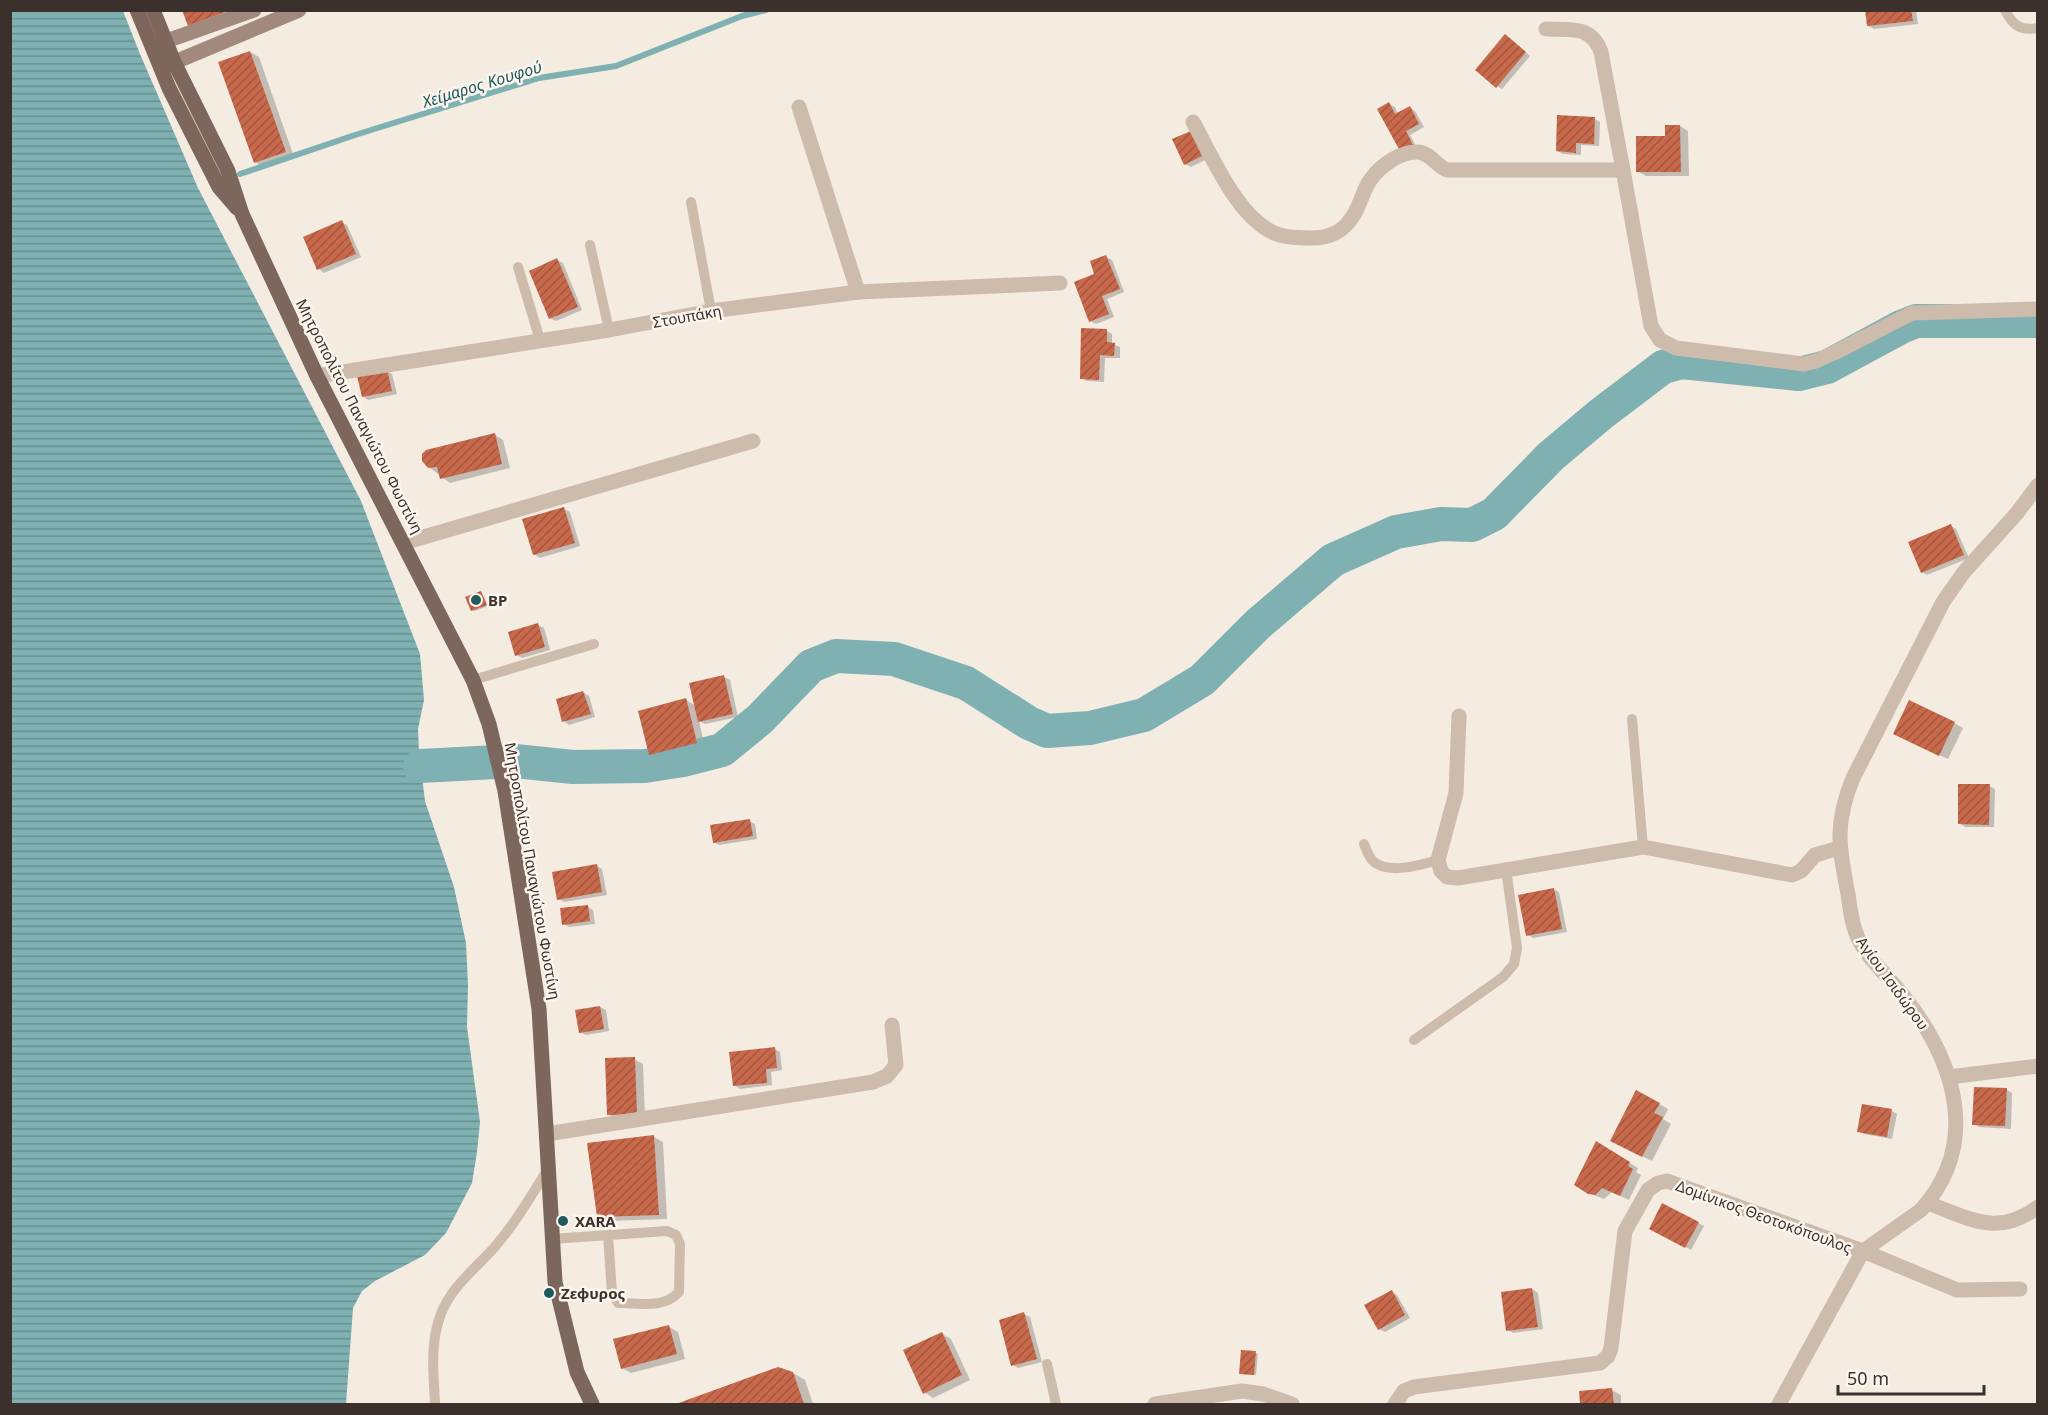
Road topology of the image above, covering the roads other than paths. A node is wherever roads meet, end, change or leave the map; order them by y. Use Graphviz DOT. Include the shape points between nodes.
graph roads {
  1 [pos="137,10"];
  2 [pos="153,10"];
  3 [pos="254,10"];
  4 [pos="299,10"];
  5 [pos="2006,10"];
  6 [pos="1546,28"];
  7 [pos="2037,28"];
  8 [pos="158,44"];
  9 [pos="167,65"];
  10 [pos="799,107"];
  11 [pos="1192,122"];
  12 [pos="1623,170"];
  13 [pos="691,202"];
  14 [pos="590,245"];
  15 [pos="518,267"];
  16 [pos="1060,283"];
  17 [pos="858,292"];
  18 [pos="2037,309"];
  19 [pos="711,311"];
  20 [pos="609,330"];
  21 [pos="540,340"];
  22 [pos="317,376"];
  23 [pos="753,441"];
  24 [pos="2037,485"];
  25 [pos="403,543"];
  26 [pos="594,644"];
  27 [pos="473,680"];
  28 [pos="1459,716"];
  29 [pos="1632,719"];
  30 [pos="1364,844"];
  31 [pos="1643,847"];
  32 [pos="1839,848"];
  33 [pos="1438,860"];
  34 [pos="1506,869"];
  35 [pos="892,1025"];
  36 [pos="1414,1040"];
  37 [pos="2037,1066"];
  38 [pos="1949,1077"];
  39 [pos="547,1134"];
  40 [pos="549,1168"];
  41 [pos="1927,1203"];
  42 [pos="2037,1207"];
  43 [pos="608,1235"];
  44 [pos="552,1239"];
  45 [pos="1863,1251"];
  46 [pos="2020,1289"];
  47 [pos="1047,1364"];
  48 [pos="435,1404"];
  49 [pos="592,1404"];
  50 [pos="1056,1404"];
  51 [pos="1155,1404"];
  52 [pos="1292,1404"];
  53 [pos="1395,1404"];
  54 [pos="1779,1404"];
  1 -- 8 [label="main road, Μητροπολίτου Παναγιώτου Φωστίνη"];
  2 -- 8 [label="main road, Μητροπολίτου Παναγιώτου Φωστίνη"];
  3 -- 8 [label="main road"];
  4 -- 9 [label="main road"];
  5 -- 7 [label="lane" via="2019,28"];
  6 -- 12 [label="street" via="1582,31 1596,40"];
  8 -- 9 [label="main road, Μητροπολίτου Παναγιώτου Φωστίνη"];
  9 -- 22 [label="main road, Μητροπολίτου Παναγιώτου Φωστίνη" via="228,171 242,214"];
  10 -- 17 [label="street"];
  11 -- 12 [label="street" via="1234,194 1255,221 1280,235 1301,238 1328,238 1342,229 1353,216 1370,179 1383,166 1409,153 1429,156 1447,170"];
  12 -- 18 [label="street" via="1651,326 1660,340 1676,348 1803,364 1836,352 1912,313"];
  13 -- 19 [label="lane"];
  14 -- 20 [label="lane"];
  15 -- 21 [label="lane"];
  16 -- 17 [label="street, Στουπάκη"];
  17 -- 19 [label="street, Στουπάκη"];
  19 -- 20 [label="street, Στουπάκη"];
  20 -- 21 [label="street, Στουπάκη"];
  21 -- 22 [label="street, Στουπάκη"];
  22 -- 25 [label="main road, Μητροπολίτου Παναγιώτου Φωστίνη"];
  23 -- 25 [label="street"];
  24 -- 32 [label="street, Αγίου Ισιδώρου" via="1943,602 1852,778 1841,815"];
  25 -- 27 [label="main road, Μητροπολίτου Παναγιώτου Φωστίνη"];
  26 -- 27 [label="lane"];
  27 -- 39 [label="main road, Μητροπολίτου Παναγιώτου Φωστίνη" via="489,724 505,791 539,1009"];
  28 -- 33 [label="street" via="1456,793"];
  29 -- 31 [label="lane"];
  30 -- 33 [label="lane" via="1372,861 1385,868 1415,867"];
  31 -- 32 [label="street" via="1792,875 1815,855"];
  31 -- 34 [label="street"];
  32 -- 38 [label="street, Αγίου Ισιδώρου" via="1858,939 1920,1019"];
  33 -- 34 [label="street" via="1447,877"];
  34 -- 36 [label="lane" via="1517,948 1514,964 1503,977"];
  35 -- 39 [label="street" via="896,1065 887,1076 873,1082"];
  37 -- 38 [label="street"];
  38 -- 41 [label="street, Αγίου Ισιδώρου" via="1955,1101 1955,1148"];
  39 -- 40 [label="main road, Μητροπολίτου Παναγιώτου Φωστίνη"];
  40 -- 44 [label="main road, Μητροπολίτου Παναγιώτου Φωστίνη"];
  40 -- 48 [label="lane" via="518,1218 459,1282 447,1301 436,1329"];
  41 -- 42 [label="street" via="1990,1224 2019,1220"];
  41 -- 45 [label="street, Αγίου Ισιδώρου"];
  43 -- 43 [label="lane" via="612,1293 618,1303 664,1303 679,1292 680,1244 676,1235"];
  43 -- 44 [label="lane"];
  44 -- 49 [label="main road, Μητροπολίτου Παναγιώτου Φωστίνη" via="558,1299 577,1372"];
  45 -- 46 [label="street, Δομίνικος Θεοτοκόπουλος" via="1957,1290"];
  45 -- 53 [label="street, Δομίνικος Θεοτοκόπουλος" via="1667,1181 1658,1183 1648,1190 1625,1231 1611,1348 1600,1363 1414,1387 1404,1391"];
  45 -- 54 [label="street, Αγίου Ισιδώρου"];
  47 -- 50 [label="lane"];
  51 -- 52 [label="street" via="1242,1391"];
}
